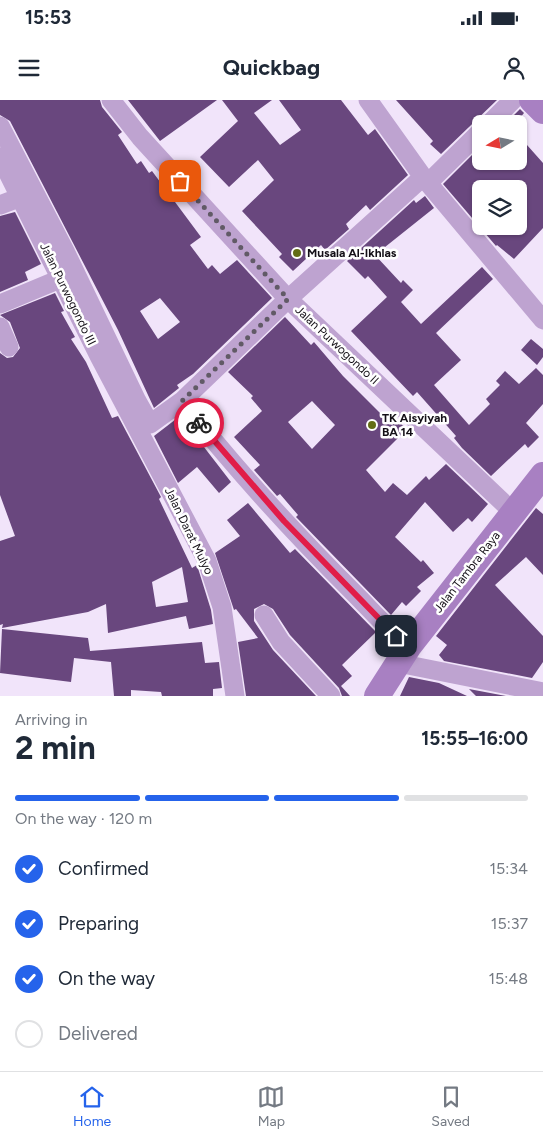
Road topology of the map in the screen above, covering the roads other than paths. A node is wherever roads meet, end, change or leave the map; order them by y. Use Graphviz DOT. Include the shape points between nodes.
graph roads {
  1 [pos="111,100"];
  2 [pos="368,100"];
  3 [pos="513,100"];
  4 [pos="532,100"];
  5 [pos="543,111"];
  6 [pos="498,115"];
  7 [pos="0,126"];
  8 [pos="472,139"];
  9 [pos="1,160"];
  10 [pos="426,180"];
  11 [pos="21,197"];
  12 [pos="0,205"];
  13 [pos="60,279"];
  14 [pos="288,299"];
  15 [pos="0,304"];
  16 [pos="543,320"];
  17 [pos="0,327"];
  18 [pos="9,348"];
  19 [pos="182,401"];
  20 [pos="145,427"];
  21 [pos="540,484"];
  22 [pos="513,512"];
  23 [pos="264,614"];
  24 [pos="403,655"];
  25 [pos="543,692"];
  26 [pos="235,696"];
  27 [pos="331,696"];
  28 [pos="377,696"];
  1 -- 14 [label="street, Jalan Purwogondo II" via="140,137"];
  2 -- 10 [label="street"];
  3 -- 6 [label="street"];
  4 -- 5 [label="street"];
  7 -- 20 [label="street" via="66,253 137,401"];
  8 -- 10 [label="street"];
  9 -- 11 [label="street, Jalan Purwogondo III"];
  10 -- 14 [label="street"];
  10 -- 16 [label="street"];
  11 -- 12 [label="street"];
  11 -- 13 [label="street, Jalan Purwogondo III"];
  13 -- 15 [label="street"];
  13 -- 20 [label="street, Jalan Purwogondo III"];
  14 -- 19 [label="street"];
  14 -- 22 [label="street, Jalan Purwogondo II"];
  17 -- 18 [label="street"];
  19 -- 20 [label="street"];
  19 -- 24 [label="street"];
  20 -- 26 [label="street, Jalan Darat Mulyo" via="207,561 222,607"];
  21 -- 22 [label="street, Jalan Tambra Raya"];
  22 -- 24 [label="street, Jalan Tambra Raya"];
  23 -- 27 [label="street" via="281,642"];
  24 -- 25 [label="street"];
  24 -- 28 [label="street, Jalan Tambra Raya"];
}
